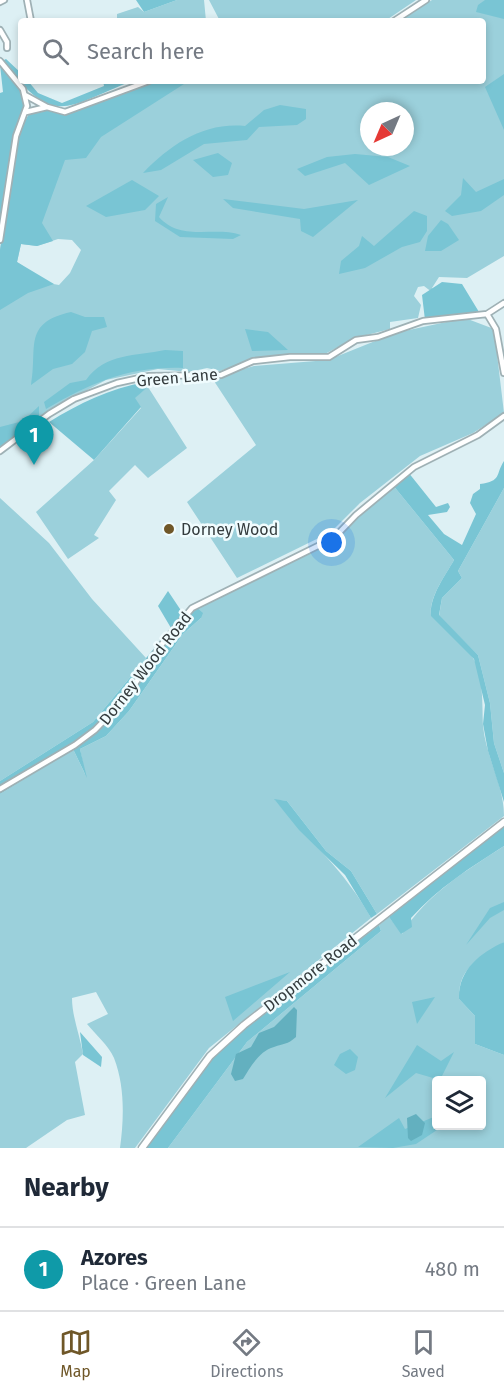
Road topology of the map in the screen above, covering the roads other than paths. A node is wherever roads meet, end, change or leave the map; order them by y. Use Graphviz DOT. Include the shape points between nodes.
graph roads {
  1 [pos="27,0"];
  2 [pos="426,0"];
  3 [pos="30,18"];
  4 [pos="399,18"];
  5 [pos="0,30"];
  6 [pos="7,48"];
  7 [pos="0,61"];
  8 [pos="141,84"];
  9 [pos="25,95"];
  10 [pos="47,107"];
  11 [pos="27,112"];
  12 [pos="0,240"];
  13 [pos="504,303"];
  14 [pos="487,314"];
  15 [pos="504,372"];
  16 [pos="504,416"];
  17 [pos="0,451"];
  18 [pos="0,789"];
  19 [pos="504,822"];
  20 [pos="142,1148"];
  1 -- 3 [label="street"];
  2 -- 4 [label="street"];
  5 -- 6 [label="street"];
  7 -- 9 [label="street"];
  8 -- 10 [label="street" via="66,112"];
  9 -- 10 [label="street"];
  9 -- 11 [label="street"];
  10 -- 11 [label="street"];
  11 -- 12 [label="street" via="16,136"];
  13 -- 14 [label="street, Green Lane"];
  14 -- 15 [label="street" via="496,329"];
  14 -- 17 [label="street, Green Lane" via="423,321 378,337 356,340 329,357 253,361 221,375 149,376 117,383 74,399"];
  16 -- 18 [label="street, Dorney Wood Road" via="478,435 414,466 334,538 192,608 124,700 95,730"];
  19 -- 20 [label="street, Dropmore Road" via="244,1025 210,1056"];
}
